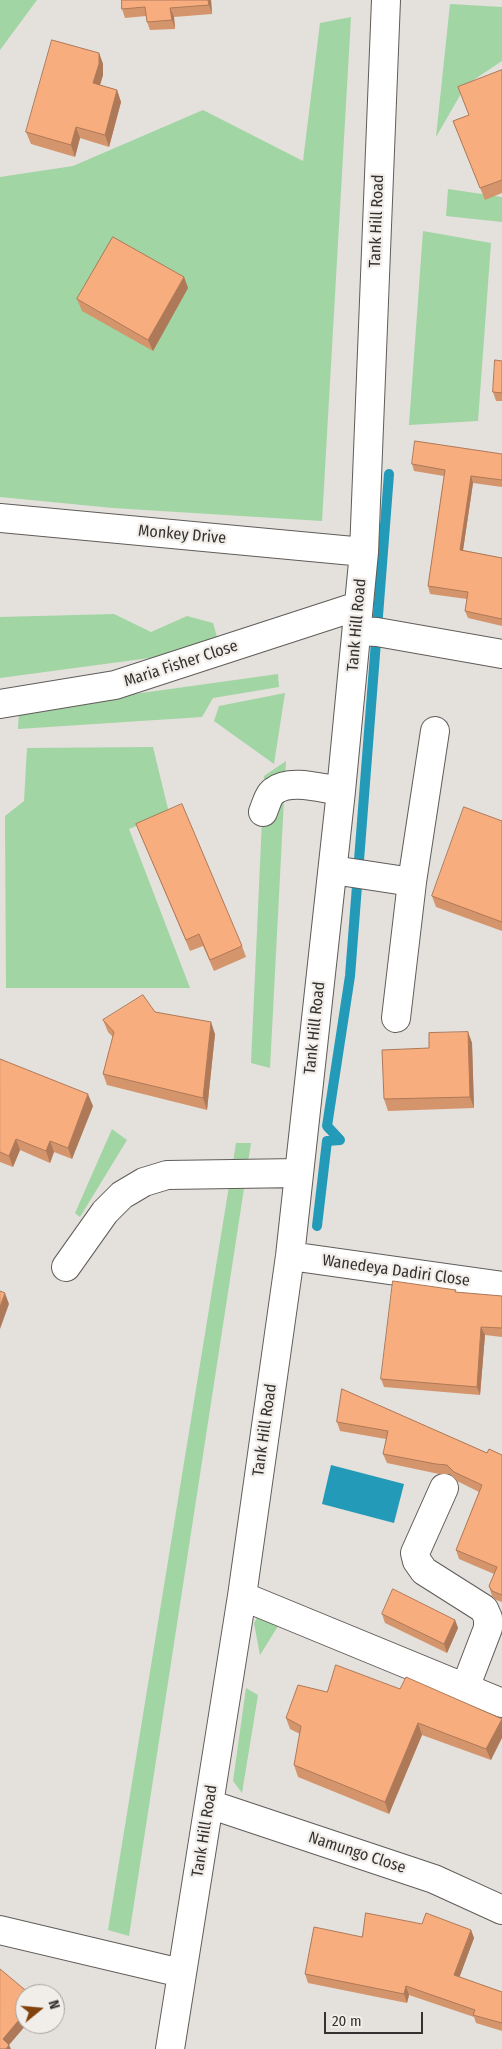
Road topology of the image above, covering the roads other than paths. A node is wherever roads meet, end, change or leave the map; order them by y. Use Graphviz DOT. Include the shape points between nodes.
graph roads {
  1 [pos="386,0"];
  2 [pos="0,518"];
  3 [pos="364,552"];
  4 [pos="357,618"];
  5 [pos="502,654"];
  6 [pos="0,704"];
  7 [pos="435,731"];
  8 [pos="341,791"];
  9 [pos="263,812"];
  10 [pos="332,870"];
  11 [pos="412,882"];
  12 [pos="396,1018"];
  13 [pos="299,1173"];
  14 [pos="290,1256"];
  15 [pos="66,1267"];
  16 [pos="502,1286"];
  17 [pos="444,1488"];
  18 [pos="242,1596"];
  19 [pos="465,1688"];
  20 [pos="502,1703"];
  21 [pos="209,1804"];
  22 [pos="502,1910"];
  23 [pos="0,1930"];
  24 [pos="181,1973"];
  25 [pos="170,2049"];
  1 -- 3 [label="street, Tank Hill Road"];
  2 -- 3 [label="street, Monkey Drive"];
  3 -- 4 [label="street, Tank Hill Road"];
  4 -- 5 [label="street" via="377,632"];
  4 -- 6 [label="street, Maria Fisher Close" via="115,686"];
  4 -- 8 [label="street, Tank Hill Road"];
  7 -- 11 [label="street"];
  8 -- 9 [label="street" via="294,785 283,787 274,790"];
  8 -- 10 [label="street, Tank Hill Road"];
  10 -- 11 [label="street"];
  10 -- 13 [label="street, Tank Hill Road"];
  11 -- 12 [label="street"];
  13 -- 14 [label="street, Tank Hill Road"];
  13 -- 15 [label="street" via="168,1175 144,1182 122,1195 105,1212"];
  14 -- 16 [label="street, Wanedeya Dadiri Close"];
  14 -- 18 [label="street, Tank Hill Road"];
  17 -- 19 [label="street" via="415,1553 424,1570 484,1609 488,1618 488,1628"];
  18 -- 19 [label="street"];
  18 -- 21 [label="street, Tank Hill Road"];
  19 -- 20 [label="street"];
  21 -- 22 [label="street, Namungo Close" via="434,1879"];
  21 -- 24 [label="street, Tank Hill Road"];
  23 -- 24 [label="street"];
  24 -- 25 [label="street, Tank Hill Road"];
}
